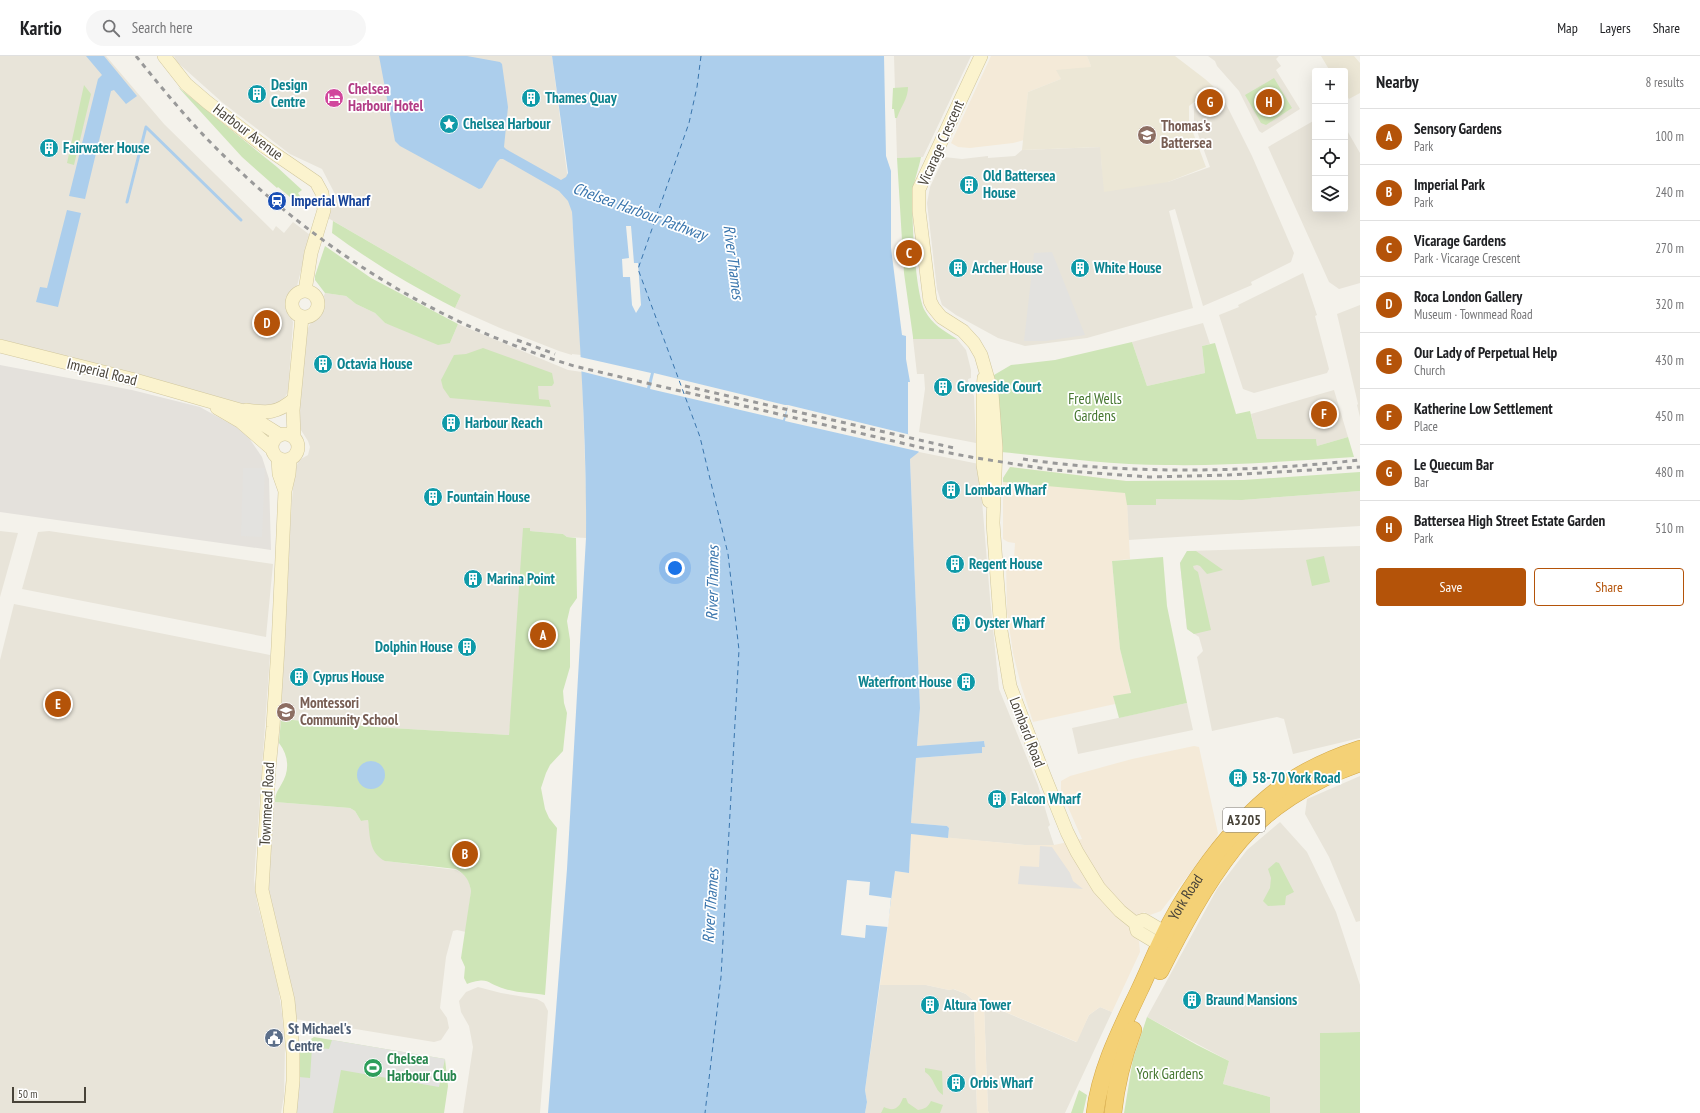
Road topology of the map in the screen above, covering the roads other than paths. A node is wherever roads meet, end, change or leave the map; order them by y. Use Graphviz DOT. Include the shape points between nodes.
graph roads {
  1 [pos="164,56"];
  2 [pos="981,56"];
  3 [pos="305,291"];
  4 [pos="302,317"];
  5 [pos="0,346"];
  6 [pos="981,355"];
  7 [pos="204,400"];
  8 [pos="293,405"];
  9 [pos="240,410"];
  10 [pos="286,435"];
  11 [pos="280,456"];
  12 [pos="1360,749"];
  13 [pos="1360,763"];
  14 [pos="1168,943"];
  15 [pos="290,1113"];
  16 [pos="1095,1113"];
  17 [pos="1113,1113"];
  1 -- 3 [label="street, Harbour Avenue" via="196,92 265,147 316,182 322,193 324,210 311,253"];
  2 -- 6 [label="street, Vicarage Crescent" via="919,189 928,289 933,307 941,317 968,335"];
  3 -- 4 [label="street" via="297,294 292,301 293,309"];
  3 -- 4 [label="street" via="315,296 318,307 310,316"];
  4 -- 8 [label="street, Townmead Road"];
  5 -- 7 [label="street, Imperial Road"];
  6 -- 14 [label="street, Lombard Road" via="985,372 983,465 992,514 1001,631 1014,700 1064,826 1099,888 1135,923 1144,920"];
  7 -- 9 [label="street, Imperial Road"];
  7 -- 11 [label="street, Imperial Road" via="241,422"];
  8 -- 9 [label="street" via="273,412"];
  8 -- 10 [label="street, Townmead Road"];
  9 -- 10 [label="street, Imperial Road"];
  10 -- 11 [label="street, Townmead Road" via="274,440"];
  10 -- 11 [label="street, Townmead Road" via="298,443 299,450 295,456"];
  11 -- 15 [label="street, Townmead Road" via="289,474 285,491 262,890 288,1000 293,1053"];
  12 -- 14 [label="highway, York Road / A3205" via="1292,779 1265,799 1235,830 1203,871 1176,913"];
  13 -- 14 [label="highway, York Road / A3205" via="1314,782 1261,820 1234,848"];
  14 -- 16 [label="highway, York Road / A3205" via="1127,1015 1102,1078"];
  14 -- 17 [label="highway, York Road / A3205" via="1126,1048"];
}
